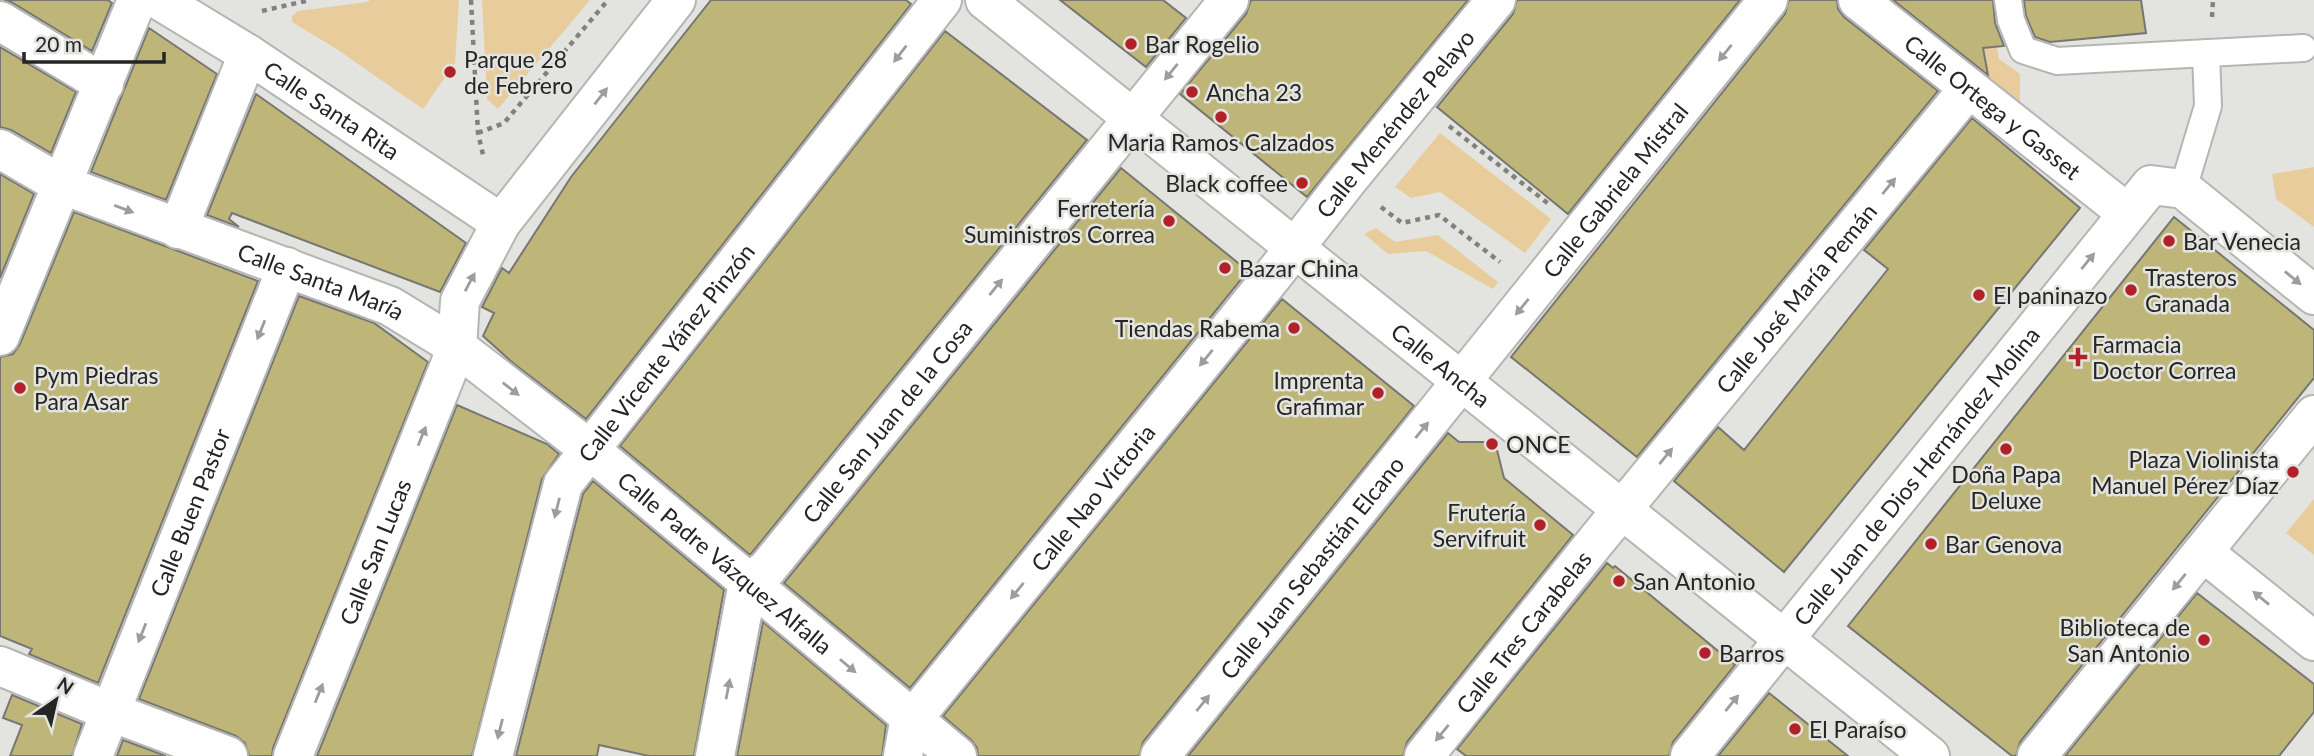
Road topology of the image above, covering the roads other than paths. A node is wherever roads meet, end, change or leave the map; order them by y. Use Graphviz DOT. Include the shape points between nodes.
graph roads {
  1 [pos="137,0"];
  2 [pos="676,0"];
  3 [pos="942,0"];
  4 [pos="985,0"];
  5 [pos="1496,0"];
  6 [pos="1768,0"];
  7 [pos="1858,0"];
  8 [pos="2008,0"];
  9 [pos="179,5"];
  10 [pos="1211,6"];
  11 [pos="0,21"];
  12 [pos="2303,47"];
  13 [pos="2206,53"];
  14 [pos="248,54"];
  15 [pos="104,84"];
  16 [pos="1969,88"];
  17 [pos="1133,118"];
  18 [pos="0,149"];
  19 [pos="60,184"];
  20 [pos="2183,189"];
  21 [pos="2127,213"];
  22 [pos="501,223"];
  23 [pos="178,229"];
  24 [pos="1295,247"];
  25 [pos="287,267"];
  26 [pos="2314,295"];
  27 [pos="4,312"];
  28 [pos="457,347"];
  29 [pos="1462,380"];
  30 [pos="2314,415"];
  31 [pos="589,449"];
  32 [pos="1623,508"];
  33 [pos="2203,552"];
  34 [pos="748,583"];
  35 [pos="1784,639"];
  36 [pos="2314,641"];
  37 [pos="0,666"];
  38 [pos="111,712"];
  39 [pos="908,738"];
  40 [pos="93,756"];
  41 [pos="228,756"];
  42 [pos="293,756"];
  43 [pos="493,756"];
  44 [pos="715,756"];
  45 [pos="957,756"];
  46 [pos="1160,756"];
  47 [pos="1424,756"];
  48 [pos="1690,756"];
  49 [pos="1930,756"];
  50 [pos="2037,756"];
  1 -- 15 [label="street"];
  22 -- 2 [label="street, Calle San Lucas, one-way"];
  3 -- 31 [label="street, Calle Vicente Yáñez Pinzón, one-way"];
  4 -- 17 [label="street, Calle Ancha"];
  5 -- 24 [label="street, Calle Menéndez Pelayo"];
  6 -- 29 [label="street, Calle Gabriela Mistral, one-way"];
  7 -- 16 [label="street, Calle Ortega y Gasset"];
  8 -- 13 [label="lane" via="2023,50 2057,61"];
  9 -- 14 [label="street, Calle Santa Rita"];
  10 -- 17 [label="street, Calle San Juan de la Cosa, one-way"];
  11 -- 15 [label="street"];
  12 -- 13 [label="lane"];
  13 -- 20 [label="lane" via="2208,106"];
  14 -- 22 [label="street, Calle Santa Rita"];
  14 -- 23 [label="street"];
  15 -- 19 [label="street"];
  16 -- 21 [label="street, Calle Ortega y Gasset"];
  32 -- 16 [label="street, Calle José María Pemán, one-way"];
  17 -- 24 [label="street, Calle Ancha"];
  34 -- 17 [label="street, Calle San Juan de la Cosa, one-way" via="767,569"];
  18 -- 19 [label="street, Calle Santa María"];
  19 -- 23 [label="street, Calle Santa María, one-way"];
  19 -- 27 [label="street"];
  20 -- 21 [label="street, Calle Juan de Dios Hernández Molina" via="2151,185"];
  20 -- 26 [label="street, one-way"];
  35 -- 21 [label="street, Calle Juan de Dios Hernández Molina, one-way"];
  28 -- 22 [label="street, Calle San Lucas, one-way" via="460,301"];
  23 -- 25 [label="street, Calle Santa María"];
  24 -- 29 [label="street, Calle Ancha"];
  24 -- 39 [label="street, Calle Nao Victoria, one-way"];
  25 -- 28 [label="street, Calle Santa María" via="390,306"];
  25 -- 38 [label="street, Calle Buen Pastor, one-way"];
  28 -- 31 [label="street, Calle Padre Vázquez Alfalla, one-way"];
  42 -- 28 [label="street, Calle San Lucas, one-way"];
  29 -- 32 [label="street, Calle Ancha"];
  46 -- 29 [label="street, Calle Juan Sebastián Elcano, one-way"];
  30 -- 33 [label="street"];
  31 -- 34 [label="street, Calle Padre Vázquez Alfalla"];
  31 -- 43 [label="street, Calle Vicente Yáñez Pinzón, one-way" via="564,484"];
  32 -- 35 [label="street, Calle Ancha"];
  32 -- 47 [label="street, Calle Tres Carabelas, one-way"];
  36 -- 33 [label="street, one-way"];
  33 -- 50 [label="street, one-way"];
  34 -- 39 [label="street, Calle Padre Vázquez Alfalla, one-way"];
  44 -- 34 [label="street, one-way"];
  48 -- 35 [label="street, Calle Juan de Dios Hernández Molina, one-way"];
  35 -- 49 [label="street, Calle Ancha"];
  37 -- 38 [label="street"];
  38 -- 40 [label="street, Calle Buen Pastor"];
  38 -- 41 [label="street"];
  39 -- 45 [label="street, Calle Padre Vázquez Alfalla"];
}
